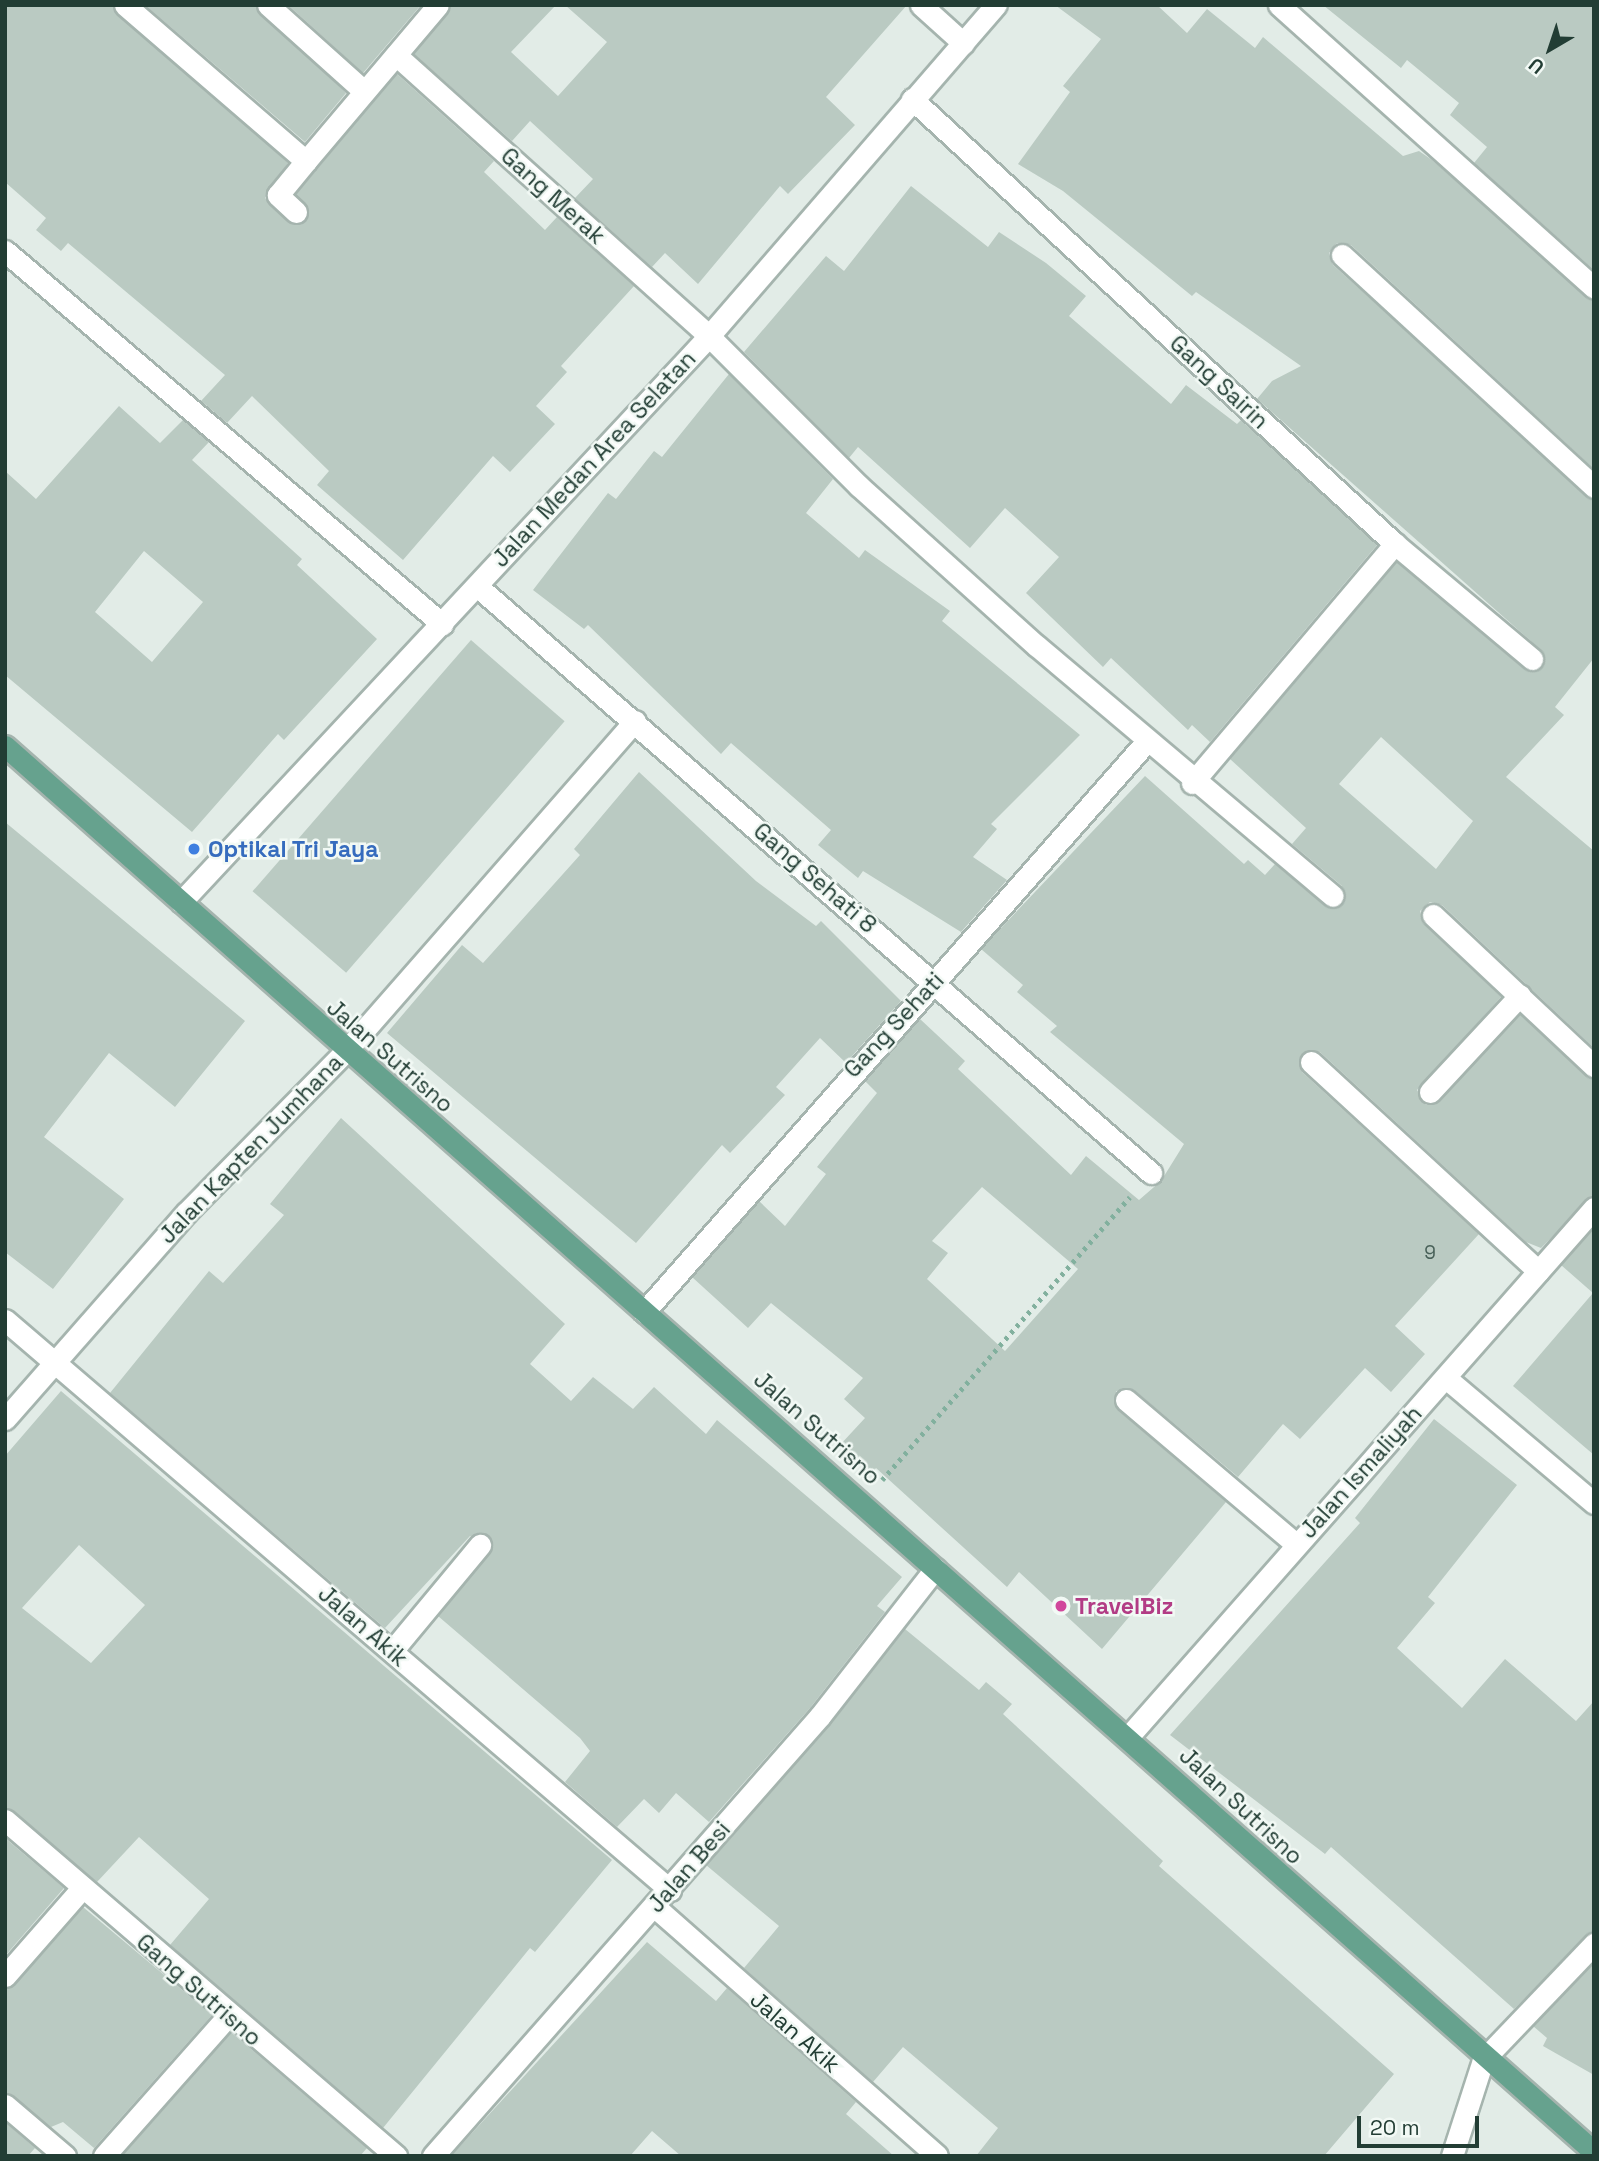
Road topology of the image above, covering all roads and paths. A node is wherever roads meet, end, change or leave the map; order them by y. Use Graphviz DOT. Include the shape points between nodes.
graph roads {
  1 [pos="125,5"];
  2 [pos="268,5"];
  3 [pos="438,5"];
  4 [pos="920,5"];
  5 [pos="996,5"];
  6 [pos="1279,5"];
  7 [pos="963,43"];
  8 [pos="396,55"];
  9 [pos="364,90"];
  10 [pos="912,99"];
  11 [pos="306,161"];
  12 [pos="296,212"];
  13 [pos="5,251"];
  14 [pos="1342,255"];
  15 [pos="1594,288"];
  16 [pos="709,336"];
  17 [pos="1594,487"];
  18 [pos="1395,544"];
  19 [pos="477,586"];
  20 [pos="442,624"];
  21 [pos="1532,659"];
  22 [pos="635,721"];
  23 [pos="1147,741"];
  24 [pos="5,746"];
  25 [pos="1192,783"];
  26 [pos="1333,896"];
  27 [pos="181,902"];
  28 [pos="1433,915"];
  29 [pos="934,983"];
  30 [pos="1520,995"];
  31 [pos="345,1052"];
  32 [pos="1311,1062"];
  33 [pos="1594,1066"];
  34 [pos="1430,1093"];
  35 [pos="1151,1173"];
  36 [pos="1594,1208"];
  37 [pos="1538,1271"];
  38 [pos="644,1312"];
  39 [pos="5,1320"];
  40 [pos="56,1362"];
  41 [pos="1446,1378"];
  42 [pos="1126,1399"];
  43 [pos="5,1419"];
  44 [pos="862,1502"];
  45 [pos="1594,1503"];
  46 [pos="1296,1544"];
  47 [pos="480,1545"];
  48 [pos="935,1569"];
  49 [pos="392,1651"];
  50 [pos="1128,1737"];
  51 [pos="5,1820"];
  52 [pos="83,1887"];
  53 [pos="670,1890"];
  54 [pos="655,1907"];
  55 [pos="1594,1944"];
  56 [pos="5,1976"];
  57 [pos="229,2016"];
  58 [pos="1483,2060"];
  59 [pos="5,2105"];
  60 [pos="1594,2152"];
  61 [pos="65,2156"];
  62 [pos="104,2156"];
  63 [pos="396,2156"];
  64 [pos="433,2156"];
  65 [pos="937,2156"];
  66 [pos="1452,2156"];
  1 -- 11 [label="street"];
  2 -- 9 [label="street"];
  3 -- 8 [label="street"];
  4 -- 7 [label="street"];
  5 -- 7 [label="street, Jalan Medan Area Selatan"];
  6 -- 15 [label="street"];
  7 -- 10 [label="street, Jalan Medan Area Selatan"];
  8 -- 9 [label="street"];
  8 -- 16 [label="street, Gang Merak"];
  9 -- 11 [label="street"];
  10 -- 16 [label="street, Jalan Medan Area Selatan"];
  10 -- 18 [label="street, Gang Sairin"];
  11 -- 12 [label="street" via="278,195"];
  13 -- 20 [label="street"];
  14 -- 17 [label="street"];
  16 -- 19 [label="street, Jalan Medan Area Selatan"];
  16 -- 23 [label="street, Gang Merak" via="859,486"];
  18 -- 21 [label="street, Gang Sairin"];
  18 -- 25 [label="street"];
  19 -- 20 [label="street, Jalan Medan Area Selatan"];
  19 -- 22 [label="street, Gang Sehati 8"];
  20 -- 27 [label="street, Jalan Medan Area Selatan"];
  22 -- 29 [label="street, Gang Sehati 8"];
  22 -- 31 [label="street, Jalan Kapten Jumhana"];
  23 -- 25 [label="street, Gang Merak"];
  23 -- 29 [label="street, Gang Sehati"];
  24 -- 27 [label="main road, Jalan Sutrisno"];
  25 -- 26 [label="street, Gang Merak"];
  27 -- 31 [label="main road, Jalan Sutrisno"];
  28 -- 30 [label="street"];
  29 -- 35 [label="street, Gang Sehati 8"];
  29 -- 38 [label="street, Gang Sehati"];
  30 -- 33 [label="street"];
  30 -- 34 [label="street"];
  31 -- 38 [label="main road, Jalan Sutrisno"];
  31 -- 40 [label="street, Jalan Kapten Jumhana" via="186,1213"];
  32 -- 37 [label="street"];
  35 -- 44 [label="path"];
  36 -- 37 [label="street, Jalan Ismaliyah"];
  37 -- 41 [label="street, Jalan Ismaliyah"];
  38 -- 44 [label="main road, Jalan Sutrisno"];
  39 -- 40 [label="street, Jalan Akik"];
  40 -- 43 [label="street, Jalan Kapten Jumhana"];
  40 -- 49 [label="street, Jalan Akik"];
  41 -- 45 [label="street"];
  41 -- 46 [label="street, Jalan Ismaliyah"];
  42 -- 46 [label="street"];
  44 -- 48 [label="main road, Jalan Sutrisno"];
  46 -- 50 [label="street, Jalan Ismaliyah"];
  47 -- 49 [label="street"];
  48 -- 50 [label="main road, Jalan Sutrisno"];
  48 -- 53 [label="street, Jalan Besi"];
  49 -- 53 [label="street, Jalan Akik"];
  50 -- 58 [label="main road, Jalan Sutrisno"];
  51 -- 52 [label="street, Gang Sutrisno"];
  52 -- 56 [label="street"];
  52 -- 57 [label="street, Gang Sutrisno"];
  53 -- 54 [label="street, Jalan Besi"];
  54 -- 64 [label="street, Jalan Besi"];
  54 -- 65 [label="street, Jalan Akik"];
  55 -- 58 [label="street"];
  57 -- 62 [label="street"];
  57 -- 63 [label="street, Gang Sutrisno"];
  58 -- 60 [label="main road, Jalan Sutrisno"];
  58 -- 66 [label="street"];
  59 -- 61 [label="street"];
}
